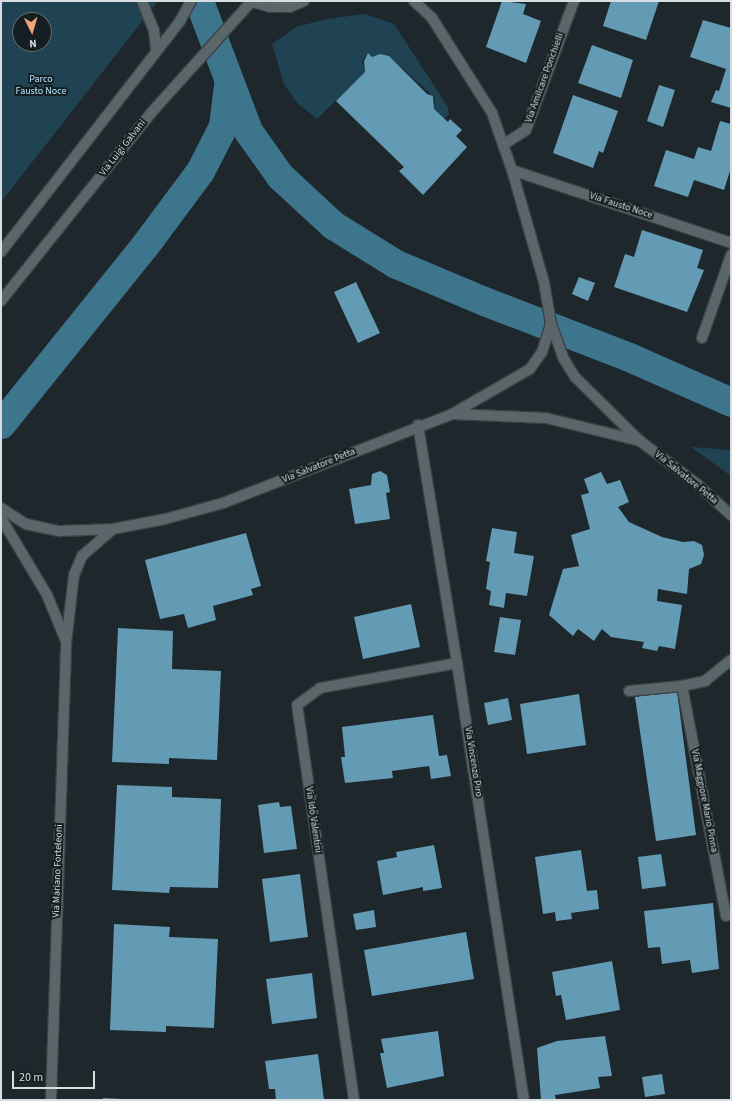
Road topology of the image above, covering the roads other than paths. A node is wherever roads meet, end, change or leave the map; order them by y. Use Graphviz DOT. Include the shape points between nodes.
graph roads {
  1 [pos="142,1"];
  2 [pos="191,1"];
  3 [pos="250,1"];
  4 [pos="304,1"];
  5 [pos="414,1"];
  6 [pos="574,1"];
  7 [pos="156,50"];
  8 [pos="503,145"];
  9 [pos="512,170"];
  10 [pos="731,243"];
  11 [pos="1,252"];
  12 [pos="731,255"];
  13 [pos="1,300"];
  14 [pos="550,324"];
  15 [pos="702,338"];
  16 [pos="452,414"];
  17 [pos="418,426"];
  18 [pos="640,442"];
  19 [pos="1,508"];
  20 [pos="731,515"];
  21 [pos="1,518"];
  22 [pos="112,530"];
  23 [pos="66,642"];
  24 [pos="731,660"];
  25 [pos="457,663"];
  26 [pos="682,686"];
  27 [pos="629,691"];
  28 [pos="726,916"];
  29 [pos="50,1100"];
  30 [pos="354,1100"];
  31 [pos="524,1100"];
  1 -- 7 [label="street" via="154,30"];
  2 -- 7 [label="street" via="180,21"];
  3 -- 4 [label="street" via="270,7 290,7"];
  3 -- 13 [label="street, Via Luigi Galvani" via="151,113"];
  5 -- 8 [label="street" via="432,18 464,65 492,113"];
  6 -- 8 [label="street, Via Amilcare Ponchielli" via="526,130"];
  7 -- 11 [label="street"];
  8 -- 9 [label="street"];
  9 -- 10 [label="street, Via Fausto Noce"];
  9 -- 14 [label="street" via="544,282"];
  12 -- 15 [label="street"];
  14 -- 16 [label="street" via="542,352 530,369"];
  14 -- 18 [label="street, Via Salvatore Petta" via="564,359 575,377"];
  16 -- 17 [label="street, Via Salvatore Petta"];
  16 -- 18 [label="street, Via Salvatore Petta" via="546,418"];
  17 -- 22 [label="street, Via Salvatore Petta" via="223,503"];
  17 -- 25 [label="street, Via Vincenzo Piro"];
  18 -- 20 [label="street, Via Salvatore Petta" via="698,484"];
  19 -- 22 [label="street, Via Salvatore Petta" via="26,524 60,531"];
  21 -- 23 [label="street, Via Mariano Forteleoni" via="47,594"];
  22 -- 23 [label="street, Via Mariano Forteleoni" via="82,556 74,575"];
  23 -- 29 [label="street, Via Mariano Forteleoni"];
  24 -- 26 [label="street" via="705,681"];
  25 -- 30 [label="street, Via Ido Valentini" via="320,688 297,705"];
  25 -- 31 [label="street, Via Vincenzo Piro"];
  26 -- 27 [label="street"];
  26 -- 28 [label="street, Via Maggiore Mario Pinna"];
}
